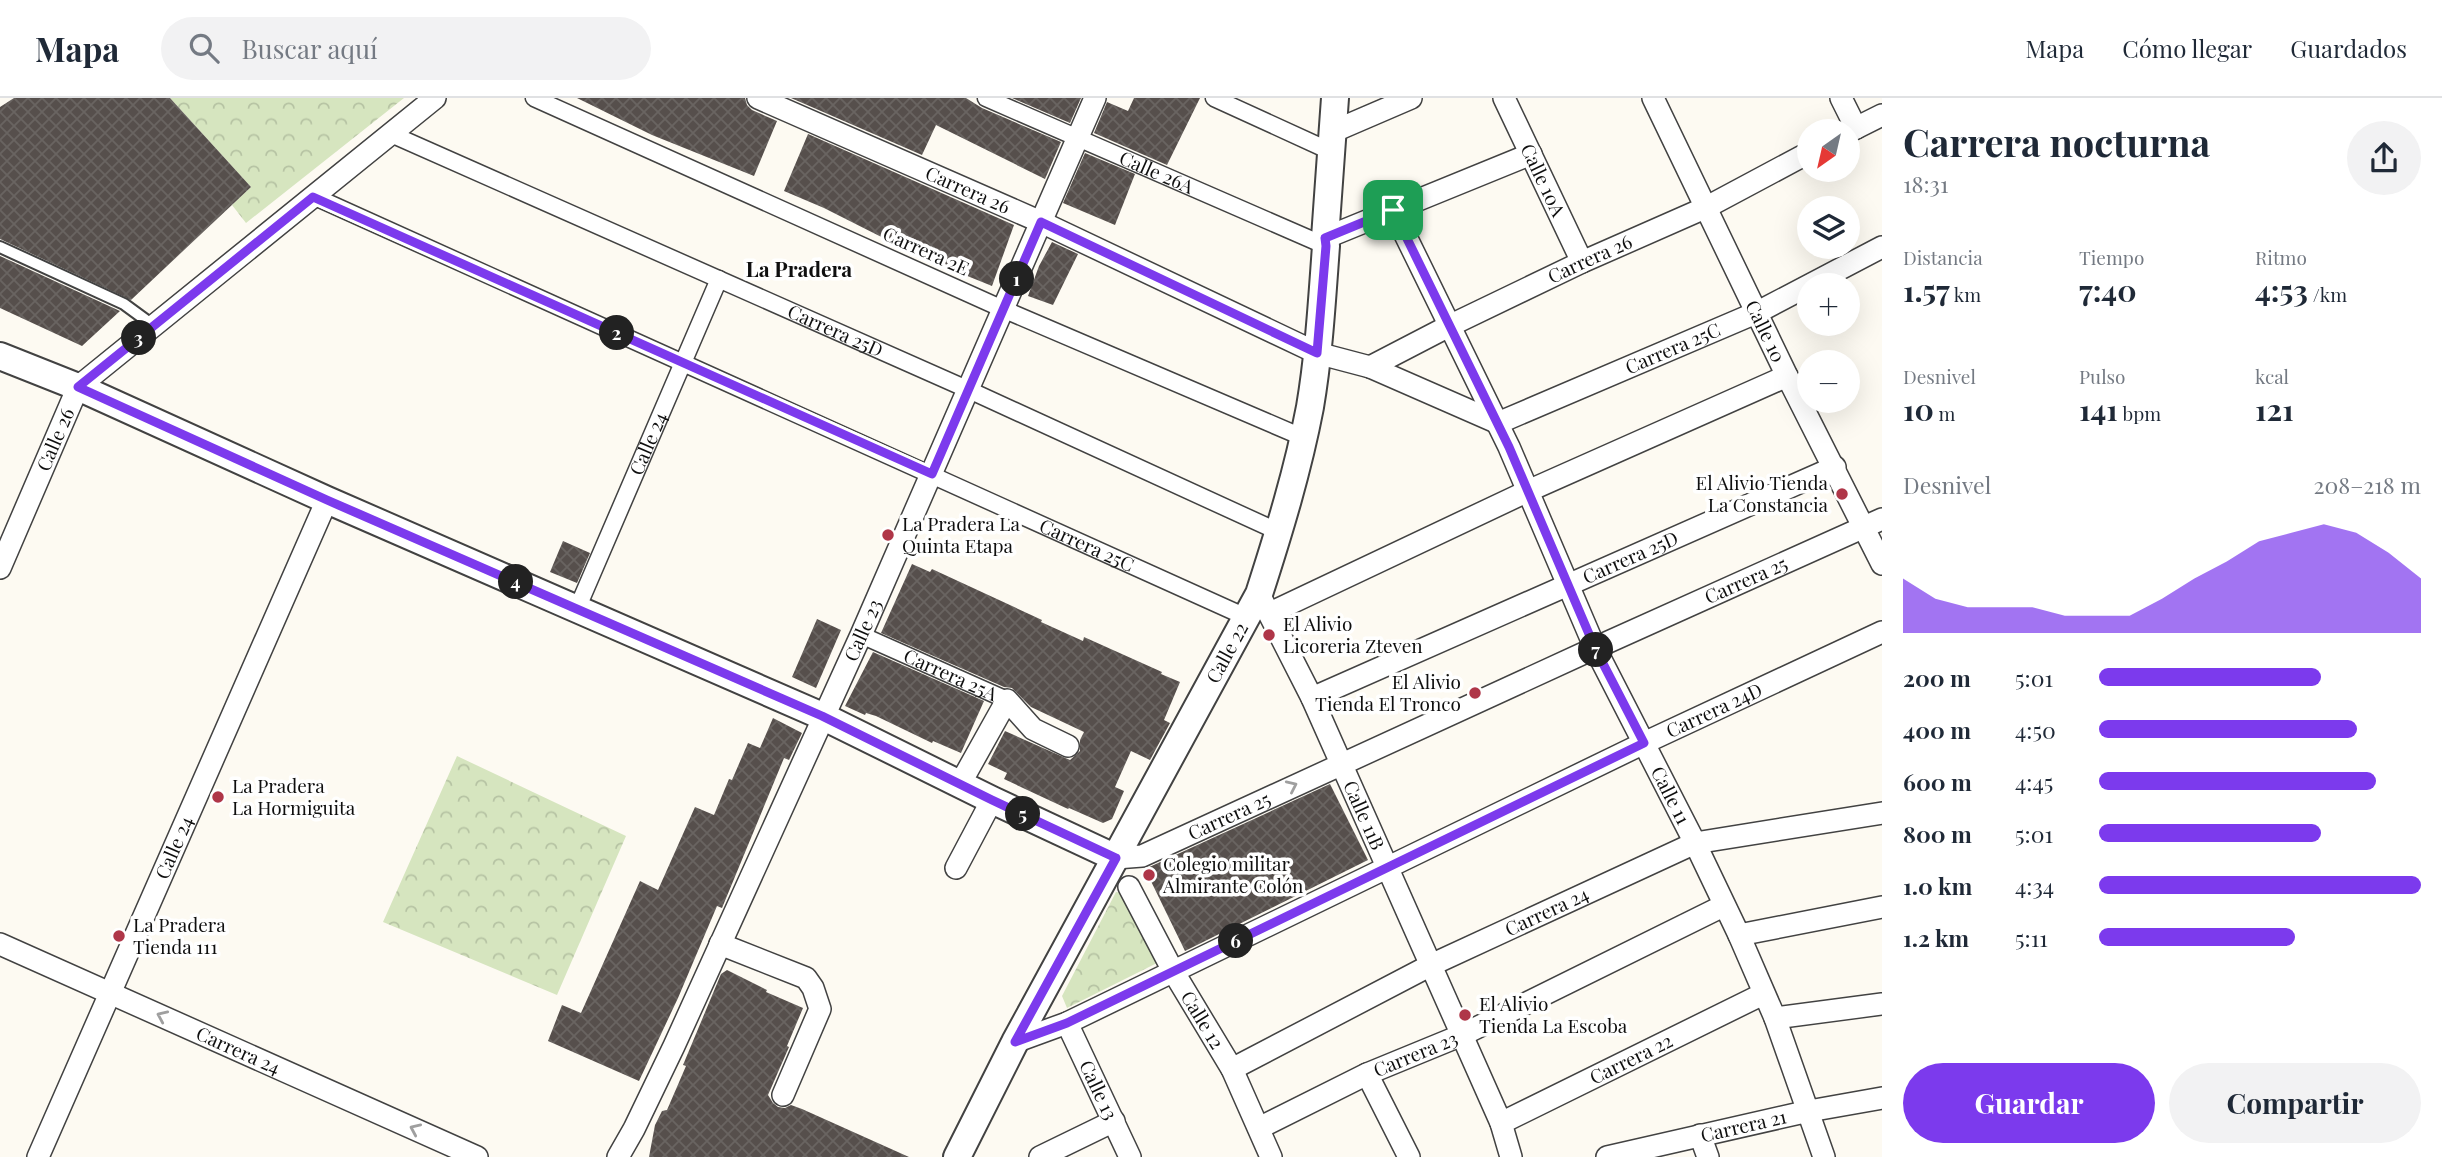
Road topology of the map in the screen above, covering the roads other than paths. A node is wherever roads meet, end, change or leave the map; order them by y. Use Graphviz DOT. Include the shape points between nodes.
graph roads {
  1 [pos="435,98"];
  2 [pos="534,98"];
  3 [pos="758,98"];
  4 [pos="986,98"];
  5 [pos="1095,98"];
  6 [pos="1214,98"];
  7 [pos="1335,98"];
  8 [pos="1411,98"];
  9 [pos="1504,98"];
  10 [pos="1653,98"];
  11 [pos="1841,98"];
  12 [pos="795,105"];
  13 [pos="1882,115"];
  14 [pos="1848,119"];
  15 [pos="1860,126"];
  16 [pos="391,134"];
  17 [pos="1078,139"];
  18 [pos="1332,142"];
  19 [pos="1531,154"];
  20 [pos="1797,159"];
  21 [pos="313,197"];
  22 [pos="1707,207"];
  23 [pos="1393,210"];
  24 [pos="1041,222"];
  25 [pos="1326,242"];
  26 [pos="0,247"];
  27 [pos="1880,253"];
  28 [pos="1582,262"];
  29 [pos="719,279"];
  30 [pos="1004,310"];
  31 [pos="1758,312"];
  32 [pos="154,326"];
  33 [pos="1449,326"];
  34 [pos="1317,353"];
  35 [pos="0,356"];
  36 [pos="684,362"];
  37 [pos="1370,367"];
  38 [pos="1787,376"];
  39 [pos="78,387"];
  40 [pos="970,390"];
  41 [pos="1498,423"];
  42 [pos="1302,437"];
  43 [pos="1835,467"];
  44 [pos="932,474"];
  45 [pos="1528,491"];
  46 [pos="327,500"];
  47 [pos="1873,524"];
  48 [pos="1279,533"];
  49 [pos="1882,564"];
  50 [pos="0,568"];
  51 [pos="1568,586"];
  52 [pos="1258,608"];
  53 [pos="578,609"];
  54 [pos="1882,632"];
  55 [pos="861,635"];
  56 [pos="1595,648"];
  57 [pos="1312,698"];
  58 [pos="1007,700"];
  59 [pos="822,716"];
  60 [pos="1644,743"];
  61 [pos="1068,746"];
  62 [pos="1341,763"];
  63 [pos="960,784"];
  64 [pos="992,800"];
  65 [pos="1882,813"];
  66 [pos="1695,843"];
  67 [pos="1116,858"];
  68 [pos="956,868"];
  69 [pos="1388,869"];
  70 [pos="1129,887"];
  71 [pos="1723,906"];
  72 [pos="1882,907"];
  73 [pos="1739,935"];
  74 [pos="0,944"];
  75 [pos="720,944"];
  76 [pos="1431,965"];
  77 [pos="1173,971"];
  78 [pos="111,993"];
  79 [pos="1763,994"];
  80 [pos="1882,1004"];
  81 [pos="1775,1017"];
  82 [pos="1067,1023"];
  83 [pos="1462,1035"];
  84 [pos="1015,1042"];
  85 [pos="1232,1069"];
  86 [pos="1367,1074"];
  87 [pos="783,1095"];
  88 [pos="1882,1098"];
  89 [pos="1809,1111"];
  90 [pos="1114,1121"];
  91 [pos="1501,1123"];
  92 [pos="1258,1128"];
  93 [pos="1700,1135"];
  94 [pos="38,1157"];
  95 [pos="477,1157"];
  96 [pos="618,1157"];
  97 [pos="957,1157"];
  98 [pos="1040,1157"];
  99 [pos="1130,1157"];
  100 [pos="1271,1157"];
  101 [pos="1409,1157"];
  102 [pos="1511,1157"];
  103 [pos="1607,1157"];
  104 [pos="1708,1157"];
  105 [pos="1824,1157"];
  1 -- 16 [label="street, Calle 26"];
  2 -- 30 [label="street, Carrera 2E"];
  3 -- 12 [label="street, Carrera 26"];
  4 -- 17 [label="street, Calle 26A"];
  5 -- 17 [label="street, Calle 23"];
  6 -- 18 [label="street"];
  7 -- 18 [label="street, Calle 22"];
  8 -- 18 [label="street"];
  9 -- 19 [label="street, Calle 10A"];
  10 -- 22 [label="street, Calle 10"];
  11 -- 14 [label="street"];
  12 -- 24 [label="street, Carrera 26"];
  13 -- 15 [label="street"];
  16 -- 21 [label="street, Calle 26"];
  16 -- 29 [label="street, Carrera 25D"];
  17 -- 24 [label="street, Calle 23"];
  17 -- 25 [label="street, Calle 26A"];
  18 -- 25 [label="street, Calle 22"];
  19 -- 23 [label="street"];
  19 -- 28 [label="street, Calle 10A"];
  20 -- 22 [label="street, Carrera 26"];
  21 -- 32 [label="street, Calle 26"];
  21 -- 36 [label="street, Carrera 25C"];
  22 -- 28 [label="street, Carrera 26"];
  22 -- 31 [label="street, Calle 10"];
  23 -- 25 [label="street"];
  23 -- 33 [label="street, Calle 11"];
  24 -- 30 [label="street, Calle 23"];
  24 -- 34 [label="street, Carrera 26"];
  25 -- 34 [label="street, Calle 22"];
  26 -- 32 [label="lane" via="124,304"];
  27 -- 31 [label="street, Carrera 25C"];
  28 -- 33 [label="street, Carrera 26"];
  29 -- 36 [label="street, Calle 24"];
  29 -- 40 [label="street, Carrera 25D"];
  30 -- 40 [label="street, Calle 23"];
  30 -- 42 [label="street, Carrera 2E"];
  31 -- 38 [label="street, Calle 10"];
  31 -- 41 [label="street, Carrera 25C"];
  32 -- 39 [label="street, Calle 26"];
  33 -- 37 [label="street, Carrera 26"];
  33 -- 41 [label="street, Calle 11"];
  34 -- 37 [label="street, Carrera 26"];
  34 -- 42 [label="street, Calle 22"];
  35 -- 39 [label="street"];
  36 -- 44 [label="street, Carrera 25C"];
  36 -- 53 [label="street, Calle 24"];
  37 -- 41 [label="street, Carrera 26"];
  38 -- 43 [label="street, Calle 10"];
  38 -- 45 [label="street"];
  39 -- 46 [label="street"];
  39 -- 50 [label="street, Calle 26"];
  40 -- 44 [label="street, Calle 23"];
  40 -- 48 [label="street, Carrera 25D"];
  41 -- 45 [label="street, Calle 11"];
  42 -- 48 [label="street, Calle 22"];
  43 -- 47 [label="street, Calle 10"];
  43 -- 51 [label="street, Carrera 25D"];
  44 -- 52 [label="street, Carrera 25C"];
  44 -- 55 [label="street, Calle 23"];
  45 -- 51 [label="street, Calle 11"];
  45 -- 52 [label="street"];
  46 -- 53 [label="street"];
  46 -- 78 [label="street, Calle 24"];
  47 -- 49 [label="street, Calle 10"];
  47 -- 56 [label="street, Carrera 25"];
  48 -- 52 [label="street, Calle 22"];
  51 -- 56 [label="street, Calle 11"];
  51 -- 57 [label="street, Carrera 25D"];
  52 -- 57 [label="street, Calle 11B"];
  52 -- 67 [label="street, Calle 22"];
  53 -- 59 [label="street"];
  54 -- 60 [label="street, Carrera 24D"];
  55 -- 58 [label="street, Carrera 25A"];
  55 -- 59 [label="street, Calle 23"];
  56 -- 60 [label="street, Calle 11"];
  56 -- 62 [label="street, Carrera 25"];
  57 -- 62 [label="street, Calle 11B"];
  58 -- 61 [label="street, Carrera 25A" via="1033,729"];
  58 -- 63 [label="street"];
  59 -- 63 [label="street"];
  59 -- 75 [label="street, Calle 23"];
  60 -- 66 [label="street, Calle 11"];
  60 -- 69 [label="street, Carrera 24D"];
  67 -- 62 [label="street, Carrera 25, one-way" via="1142,856"];
  62 -- 69 [label="street, Calle 11B"];
  63 -- 64 [label="street"];
  64 -- 67 [label="street"];
  64 -- 68 [label="street"];
  65 -- 66 [label="street, Carrera 24"];
  66 -- 71 [label="street, Calle 11"];
  66 -- 76 [label="street, Carrera 24"];
  67 -- 84 [label="street, Calle 22"];
  69 -- 76 [label="street, Calle 11B"];
  69 -- 77 [label="street, Carrera 24D"];
  70 -- 77 [label="street, Calle 12"];
  71 -- 73 [label="street, Calle 11"];
  71 -- 83 [label="street, Carrera 23"];
  72 -- 73 [label="street"];
  73 -- 79 [label="street, Calle 11"];
  74 -- 78 [label="street, Carrera 24"];
  75 -- 87 [label="street" via="806,978 813,988 820,1009"];
  75 -- 96 [label="street, Calle 23"];
  76 -- 83 [label="street, Calle 11B"];
  76 -- 85 [label="street, Carrera 24"];
  77 -- 82 [label="street, Carrera 24D"];
  77 -- 85 [label="street, Calle 12"];
  78 -- 94 [label="street, Calle 24"];
  95 -- 78 [label="street, Carrera 24, one-way"];
  79 -- 81 [label="street, Calle 11"];
  79 -- 91 [label="street, Carrera 22"];
  80 -- 81 [label="street"];
  81 -- 89 [label="street, Calle 11"];
  82 -- 84 [label="street, Carrera 24D"];
  82 -- 90 [label="street, Calle 13"];
  83 -- 86 [label="street, Carrera 23"];
  83 -- 91 [label="street, Calle 11B"];
  84 -- 97 [label="street, Calle 22"];
  85 -- 92 [label="street, Calle 12"];
  86 -- 92 [label="street, Carrera 23"];
  86 -- 101 [label="street"];
  88 -- 89 [label="street, Carrera 21"];
  89 -- 93 [label="street, Carrera 21"];
  89 -- 105 [label="street, Calle 11"];
  90 -- 98 [label="street"];
  90 -- 99 [label="street, Calle 13"];
  91 -- 102 [label="street, Calle 11B"];
  92 -- 100 [label="street, Calle 12"];
  93 -- 103 [label="street, Carrera 21"];
  93 -- 104 [label="street"];
}
